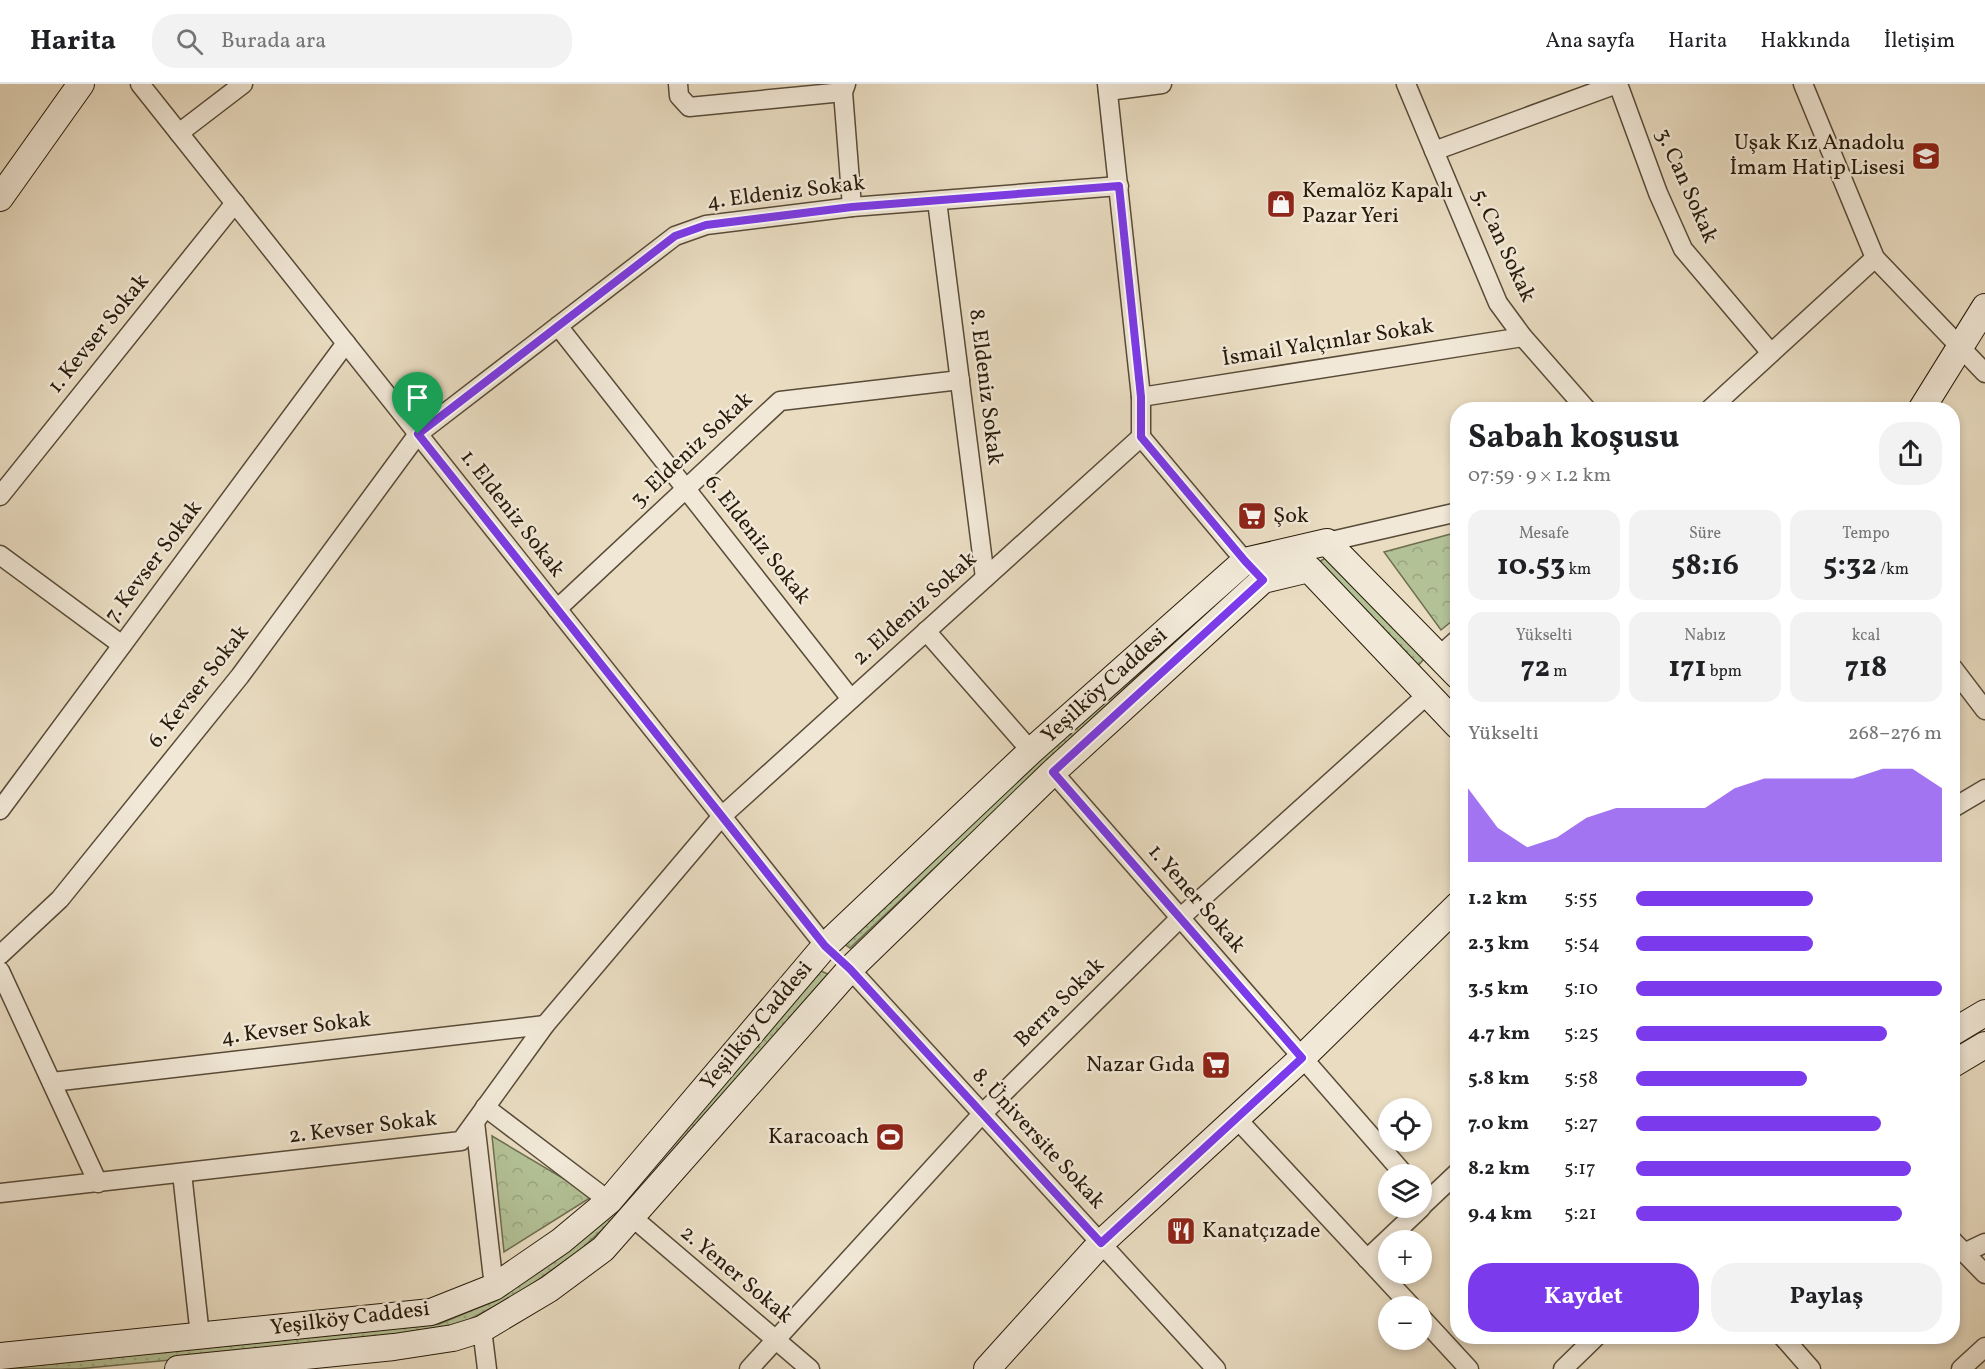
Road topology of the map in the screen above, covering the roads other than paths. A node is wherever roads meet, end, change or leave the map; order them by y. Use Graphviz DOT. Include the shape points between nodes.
graph roads {
  1 [pos="81,84"];
  2 [pos="140,84"];
  3 [pos="243,84"];
  4 [pos="678,84"];
  5 [pos="1162,84"];
  6 [pos="1406,84"];
  7 [pos="1617,84"];
  8 [pos="1803,84"];
  9 [pos="1108,87"];
  10 [pos="844,88"];
  11 [pos="179,133"];
  12 [pos="1434,151"];
  13 [pos="1119,186"];
  14 [pos="0,198"];
  15 [pos="937,201"];
  16 [pos="235,203"];
  17 [pos="852,207"];
  18 [pos="1875,258"];
  19 [pos="1985,307"];
  20 [pos="558,326"];
  21 [pos="1523,337"];
  22 [pos="346,343"];
  23 [pos="1960,346"];
  24 [pos="1771,353"];
  25 [pos="1985,373"];
  26 [pos="960,380"];
  27 [pos="1141,397"];
  28 [pos="1580,402"];
  29 [pos="1718,402"];
  30 [pos="1926,402"];
  31 [pos="418,434"];
  32 [pos="1141,437"];
  33 [pos="686,489"];
  34 [pos="0,496"];
  35 [pos="1450,514"];
  36 [pos="1327,542"];
  37 [pos="0,555"];
  38 [pos="1245,561"];
  39 [pos="1309,569"];
  40 [pos="985,578"];
  41 [pos="1263,580"];
  42 [pos="557,609"];
  43 [pos="926,631"];
  44 [pos="122,645"];
  45 [pos="1450,646"];
  46 [pos="1439,656"];
  47 [pos="1450,668"];
  48 [pos="1960,677"];
  49 [pos="1421,687"];
  50 [pos="851,699"];
  51 [pos="1985,710"];
  52 [pos="1450,718"];
  53 [pos="1031,752"];
  54 [pos="1053,772"];
  55 [pos="1985,789"];
  56 [pos="1960,804"];
  57 [pos="0,810"];
  58 [pos="722,816"];
  59 [pos="1450,912"];
  60 [pos="1180,918"];
  61 [pos="825,946"];
  62 [pos="0,955"];
  63 [pos="850,969"];
  64 [pos="0,971"];
  65 [pos="1985,1013"];
  66 [pos="546,1025"];
  67 [pos="1960,1028"];
  68 [pos="1985,1045"];
  69 [pos="1302,1058"];
  70 [pos="1960,1060"];
  71 [pos="52,1082"];
  72 [pos="982,1114"];
  73 [pos="480,1115"];
  74 [pos="1237,1119"];
  75 [pos="1395,1164"];
  76 [pos="182,1173"];
  77 [pos="1450,1179"];
  78 [pos="98,1183"];
  79 [pos="0,1193"];
  80 [pos="1432,1195"];
  81 [pos="609,1201"];
  82 [pos="632,1217"];
  83 [pos="1408,1218"];
  84 [pos="1101,1243"];
  85 [pos="1985,1243"];
  86 [pos="1960,1247"];
  87 [pos="1960,1248"];
  88 [pos="1367,1259"];
  89 [pos="1985,1274"];
  90 [pos="494,1287"];
  91 [pos="1402,1296"];
  92 [pos="483,1329"];
  93 [pos="1432,1329"];
  94 [pos="200,1336"];
  95 [pos="775,1339"];
  96 [pos="1589,1344"];
  97 [pos="1789,1344"];
  98 [pos="1985,1347"];
  99 [pos="0,1356"];
  100 [pos="178,1369"];
  101 [pos="487,1369"];
  102 [pos="749,1369"];
  103 [pos="810,1369"];
  104 [pos="987,1369"];
  105 [pos="1216,1369"];
  106 [pos="1469,1369"];
  107 [pos="1563,1369"];
  108 [pos="1811,1369"];
  109 [pos="1961,1369"];
  1 -- 14 [label="street"];
  2 -- 11 [label="street, 1. Eldeniz Sokak"];
  3 -- 11 [label="street"];
  4 -- 10 [label="street" via="679,96 689,107"];
  5 -- 9 [label="street"];
  6 -- 12 [label="street, 5. Can Sokak"];
  7 -- 12 [label="street"];
  7 -- 24 [label="street, 3. Can Sokak" via="1683,249"];
  8 -- 18 [label="street"];
  9 -- 13 [label="street"];
  10 -- 17 [label="street"];
  11 -- 16 [label="street, 1. Eldeniz Sokak"];
  12 -- 21 [label="street, 5. Can Sokak" via="1498,303"];
  13 -- 15 [label="street, 4. Eldeniz Sokak"];
  13 -- 27 [label="street"];
  15 -- 17 [label="street, 4. Eldeniz Sokak"];
  15 -- 26 [label="street, 8. Eldeniz Sokak"];
  16 -- 22 [label="street, 1. Eldeniz Sokak"];
  16 -- 34 [label="street, 1. Kevser Sokak"];
  17 -- 20 [label="street, 4. Eldeniz Sokak" via="706,225 675,236"];
  18 -- 23 [label="street"];
  18 -- 24 [label="street"];
  19 -- 23 [label="street"];
  20 -- 31 [label="street, 4. Eldeniz Sokak"];
  20 -- 33 [label="street, 6. Eldeniz Sokak"];
  21 -- 27 [label="street, İsmail Yalçınlar Sokak"];
  21 -- 28 [label="street, 5. Can Sokak"];
  22 -- 31 [label="street, 1. Eldeniz Sokak"];
  22 -- 44 [label="street, 7. Kevser Sokak"];
  23 -- 25 [label="street"];
  23 -- 30 [label="street"];
  24 -- 29 [label="street"];
  26 -- 33 [label="street, 3. Eldeniz Sokak" via="780,401"];
  26 -- 40 [label="street, 8. Eldeniz Sokak"];
  27 -- 32 [label="street"];
  31 -- 42 [label="street, 1. Eldeniz Sokak"];
  31 -- 62 [label="street, 6. Kevser Sokak" via="240,676 60,899"];
  32 -- 38 [label="street"];
  32 -- 40 [label="street, 2. Eldeniz Sokak"];
  33 -- 42 [label="street, 3. Eldeniz Sokak"];
  33 -- 50 [label="street, 6. Eldeniz Sokak"];
  35 -- 36 [label="street"];
  36 -- 38 [label="street, Yeşilköy Caddesi"];
  36 -- 39 [label="street"];
  36 -- 46 [label="street"];
  37 -- 44 [label="street"];
  38 -- 41 [label="street"];
  38 -- 53 [label="street, Yeşilköy Caddesi"];
  39 -- 41 [label="street, Yeşilköy Caddesi"];
  39 -- 49 [label="street"];
  40 -- 43 [label="street, 2. Eldeniz Sokak"];
  41 -- 54 [label="street, Yeşilköy Caddesi"];
  42 -- 58 [label="street, 1. Eldeniz Sokak"];
  43 -- 50 [label="street, 2. Eldeniz Sokak"];
  43 -- 53 [label="street"];
  44 -- 57 [label="street, 7. Kevser Sokak"];
  45 -- 46 [label="street"];
  46 -- 47 [label="street"];
  46 -- 49 [label="street"];
  48 -- 51 [label="street"];
  49 -- 52 [label="street"];
  49 -- 60 [label="street, Berra Sokak"];
  50 -- 58 [label="street, 2. Eldeniz Sokak"];
  53 -- 61 [label="street, Yeşilköy Caddesi"];
  54 -- 60 [label="street, 1. Yener Sokak"];
  54 -- 63 [label="street, Yeşilköy Caddesi"];
  55 -- 56 [label="street"];
  58 -- 61 [label="street, 1. Eldeniz Sokak"];
  58 -- 66 [label="street, 2. Kevser Sokak"];
  59 -- 69 [label="street"];
  60 -- 69 [label="street, 1. Yener Sokak"];
  60 -- 72 [label="street, Berra Sokak"];
  61 -- 63 [label="street"];
  61 -- 81 [label="street, Yeşilköy Caddesi"];
  63 -- 72 [label="street, 8. Üniversite Sokak"];
  63 -- 82 [label="street, Yeşilköy Caddesi"];
  64 -- 71 [label="street"];
  65 -- 67 [label="street"];
  66 -- 71 [label="street, 4. Kevser Sokak"];
  66 -- 73 [label="street, 2. Kevser Sokak"];
  68 -- 70 [label="street"];
  69 -- 74 [label="street"];
  69 -- 75 [label="street, 1. Yener Sokak"];
  71 -- 78 [label="street"];
  72 -- 84 [label="street, 8. Üniversite Sokak"];
  72 -- 95 [label="street, Berra Sokak"];
  73 -- 76 [label="street, 2. Kevser Sokak" via="461,1141"];
  73 -- 81 [label="street"];
  73 -- 90 [label="street"];
  74 -- 84 [label="street"];
  74 -- 88 [label="street"];
  76 -- 78 [label="street, 2. Kevser Sokak"];
  76 -- 94 [label="street"];
  77 -- 80 [label="street"];
  78 -- 79 [label="street, 2. Kevser Sokak"];
  81 -- 90 [label="street, Yeşilköy Caddesi" via="561,1241"];
  82 -- 92 [label="street, Yeşilköy Caddesi" via="603,1249 549,1289"];
  82 -- 95 [label="street, 2. Yener Sokak"];
  83 -- 88 [label="street"];
  84 -- 104 [label="street"];
  84 -- 105 [label="street, 8. Üniversite Sokak"];
  85 -- 86 [label="street"];
  87 -- 89 [label="street"];
  88 -- 91 [label="street"];
  90 -- 94 [label="street, Yeşilköy Caddesi" via="431,1312"];
  92 -- 100 [label="street, Yeşilköy Caddesi" via="394,1347"];
  92 -- 101 [label="street"];
  93 -- 106 [label="street"];
  94 -- 99 [label="street, Yeşilköy Caddesi"];
  95 -- 102 [label="street, Berra Sokak"];
  95 -- 103 [label="street, 2. Yener Sokak"];
  96 -- 107 [label="street"];
  97 -- 108 [label="street"];
  98 -- 109 [label="street"];
}
